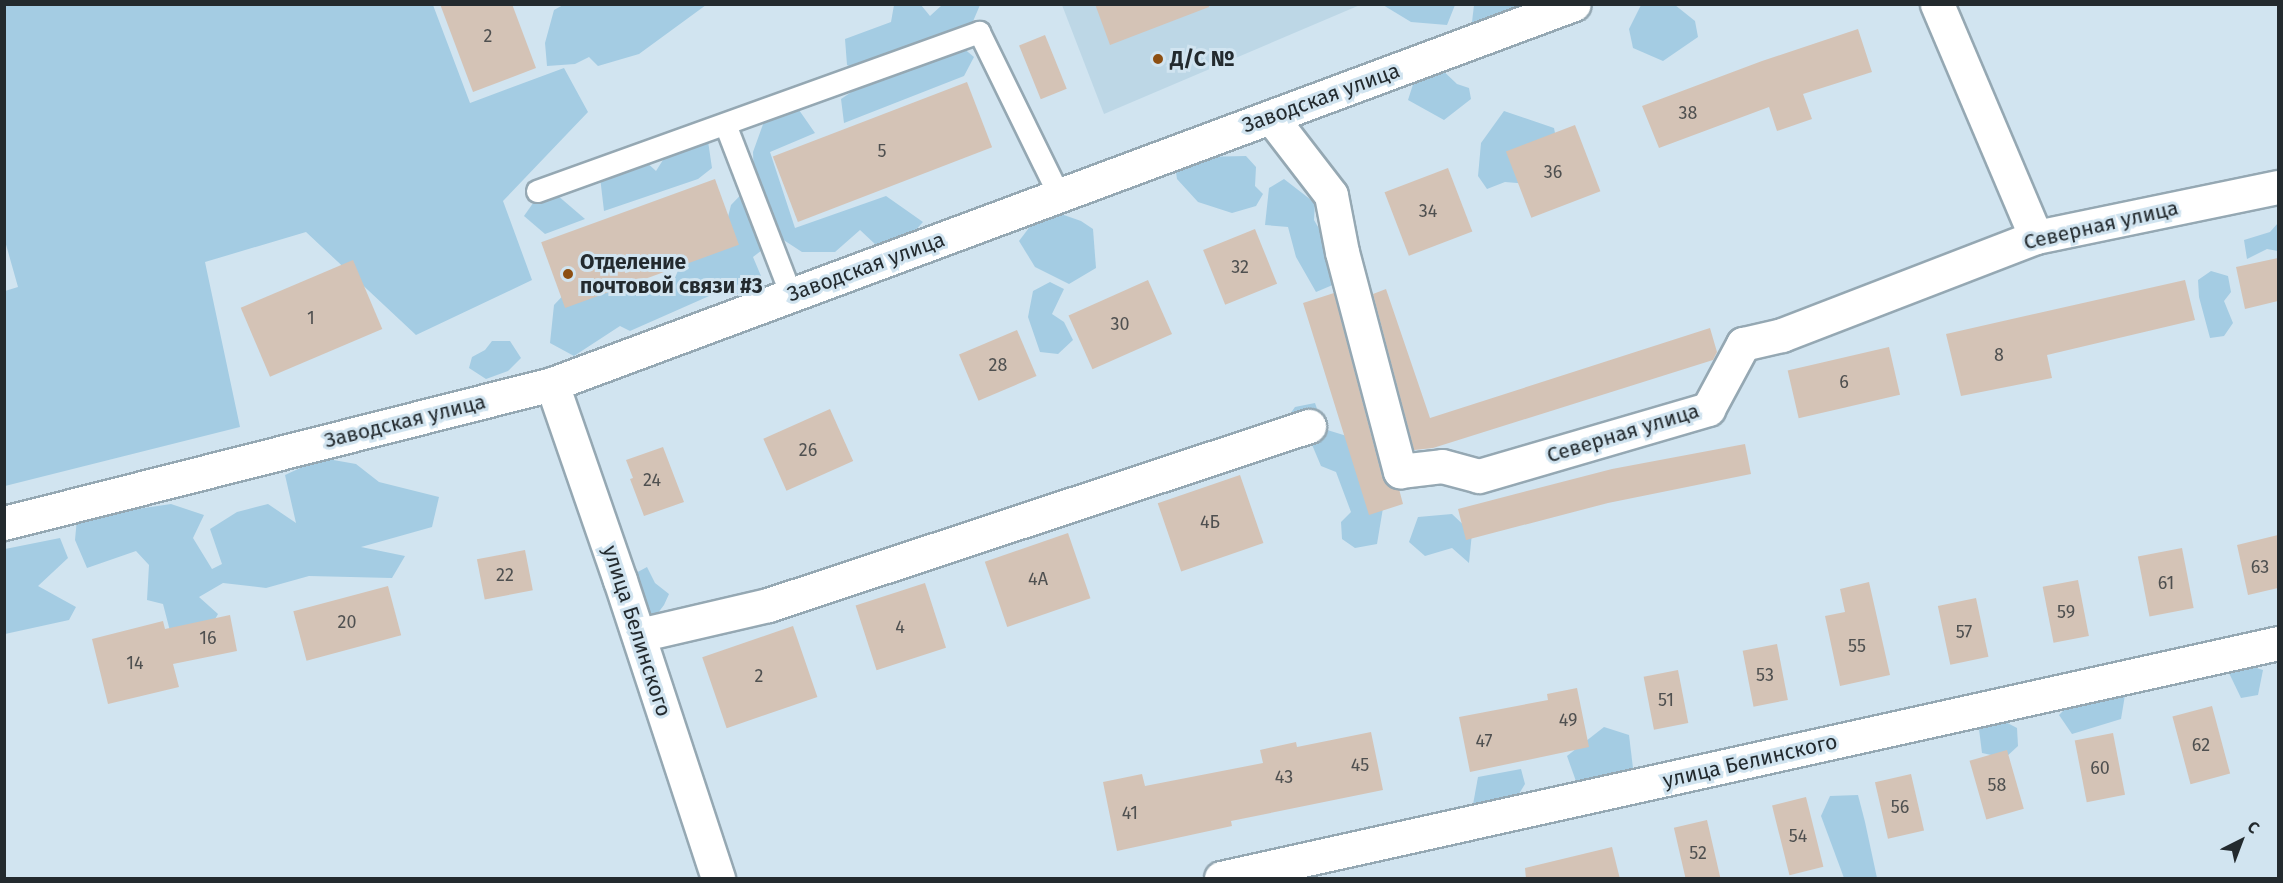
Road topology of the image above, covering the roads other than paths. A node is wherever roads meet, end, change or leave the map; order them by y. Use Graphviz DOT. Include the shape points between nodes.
graph roads {
  1 [pos="1574,4"];
  2 [pos="1937,4"];
  3 [pos="1271,117"];
  4 [pos="725,124"];
  5 [pos="2278,187"];
  6 [pos="537,192"];
  7 [pos="1059,195"];
  8 [pos="2036,237"];
  9 [pos="791,295"];
  10 [pos="552,384"];
  11 [pos="1309,426"];
  12 [pos="4,523"];
  13 [pos="639,635"];
  14 [pos="2278,643"];
  15 [pos="718,879"];
  16 [pos="1221,879"];
  1 -- 3 [label="street, Заводская улица"];
  2 -- 8 [label="street"];
  3 -- 7 [label="street, Заводская улица"];
  3 -- 8 [label="street, Северная улица" via="1331,195 1342,252 1400,471 1443,466 1479,476 1708,409 1743,344 1782,335"];
  4 -- 6 [label="lane"];
  4 -- 7 [label="lane" via="979,32"];
  4 -- 9 [label="lane"];
  5 -- 8 [label="street, Северная улица"];
  7 -- 9 [label="street, Заводская улица"];
  9 -- 10 [label="street, Заводская улица"];
  10 -- 12 [label="street, Заводская улица"];
  10 -- 13 [label="street, улица Белинского"];
  11 -- 13 [label="street" via="768,605"];
  13 -- 15 [label="street, улица Белинского"];
  14 -- 16 [label="street, улица Белинского"];
}
